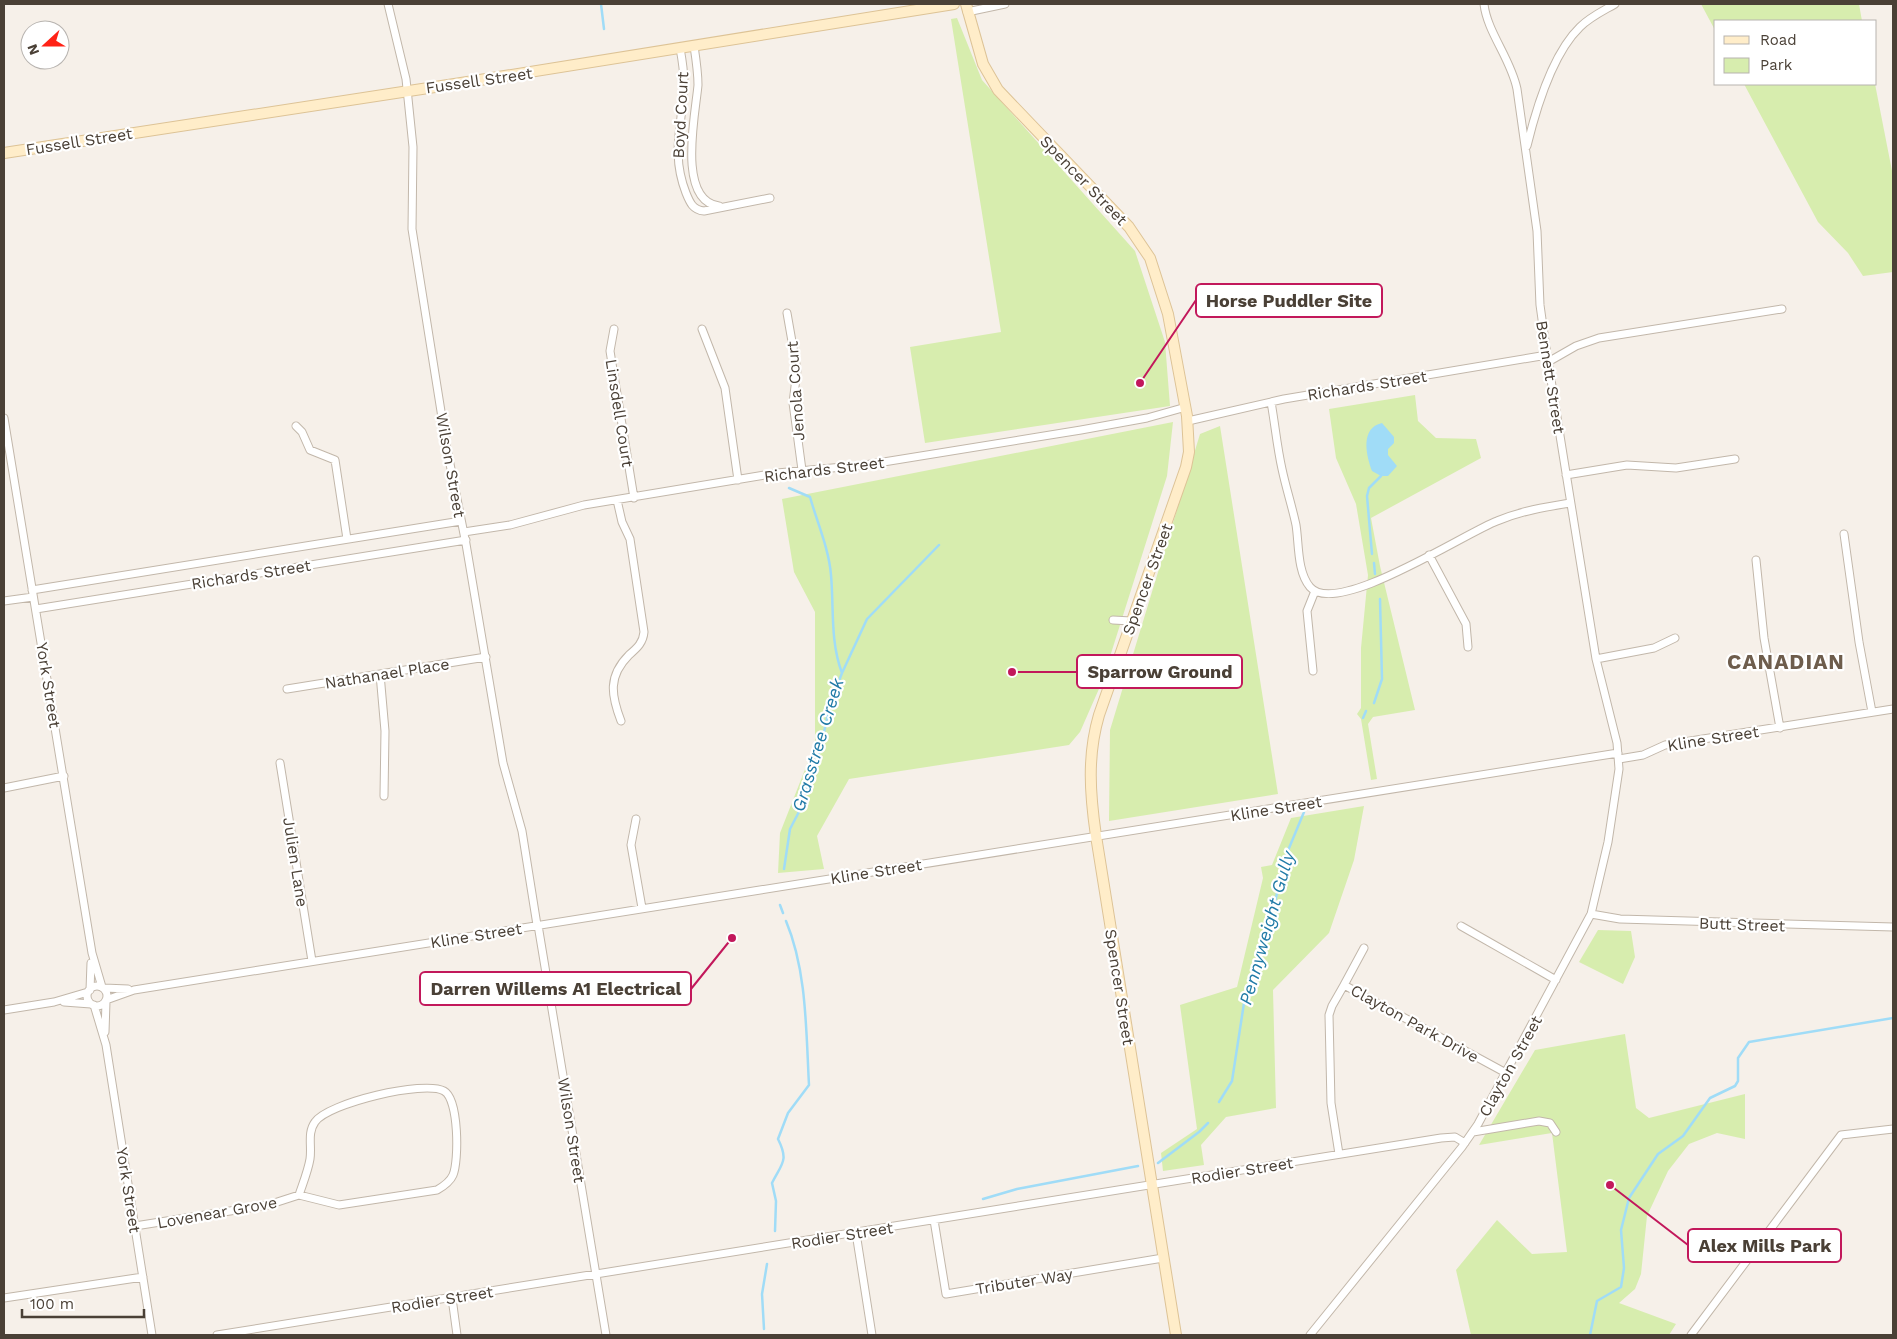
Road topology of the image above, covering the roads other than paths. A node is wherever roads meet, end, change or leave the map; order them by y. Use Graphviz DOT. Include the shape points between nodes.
graph roads {
  1 [pos="388,4"];
  2 [pos="954,4"];
  3 [pos="1005,4"];
  4 [pos="1484,4"];
  5 [pos="1615,4"];
  6 [pos="966,8"];
  7 [pos="694,46"];
  8 [pos="680,48"];
  9 [pos="406,90"];
  10 [pos="1526,151"];
  11 [pos="4,152"];
  12 [pos="770,198"];
  13 [pos="724,205"];
  14 [pos="1782,309"];
  15 [pos="787,313"];
  16 [pos="614,329"];
  17 [pos="702,329"];
  18 [pos="1548,358"];
  19 [pos="1271,402"];
  20 [pos="1186,407"];
  21 [pos="4,418"];
  22 [pos="1188,421"];
  23 [pos="296,426"];
  24 [pos="1735,459"];
  25 [pos="802,470"];
  26 [pos="1566,475"];
  27 [pos="738,480"];
  28 [pos="634,498"];
  29 [pos="617,500"];
  30 [pos="1570,503"];
  31 [pos="461,521"];
  32 [pos="464,532"];
  33 [pos="1844,534"];
  34 [pos="347,539"];
  35 [pos="466,540"];
  36 [pos="1429,555"];
  37 [pos="1756,560"];
  38 [pos="1314,591"];
  39 [pos="33,593"];
  40 [pos="4,602"];
  41 [pos="36,609"];
  42 [pos="1114,620"];
  43 [pos="1131,621"];
  44 [pos="1676,638"];
  45 [pos="1468,647"];
  46 [pos="486,657"];
  47 [pos="1596,659"];
  48 [pos="1313,671"];
  49 [pos="380,674"];
  50 [pos="288,689"];
  51 [pos="1893,709"];
  52 [pos="1872,712"];
  53 [pos="621,721"];
  54 [pos="1780,728"];
  55 [pos="1618,756"];
  56 [pos="280,763"];
  57 [pos="64,778"];
  58 [pos="4,788"];
  59 [pos="384,796"];
  60 [pos="636,820"];
  61 [pos="1096,836"];
  62 [pos="642,908"];
  63 [pos="1592,914"];
  64 [pos="538,925"];
  65 [pos="1461,926"];
  66 [pos="1893,928"];
  67 [pos="1364,948"];
  68 [pos="92,953"];
  69 [pos="312,961"];
  70 [pos="1556,980"];
  71 [pos="1344,985"];
  72 [pos="103,988"];
  73 [pos="134,990"];
  74 [pos="89,991"];
  75 [pos="106,1001"];
  76 [pos="54,1002"];
  77 [pos="93,1005"];
  78 [pos="4,1010"];
  79 [pos="106,1045"];
  80 [pos="1506,1073"];
  81 [pos="1893,1129"];
  82 [pos="1473,1132"];
  83 [pos="1556,1132"];
  84 [pos="1466,1143"];
  85 [pos="1339,1154"];
  86 [pos="1152,1185"];
  87 [pos="298,1195"];
  88 [pos="934,1220"];
  89 [pos="135,1226"];
  90 [pos="856,1233"];
  91 [pos="1163,1258"];
  92 [pos="595,1274"];
  93 [pos="143,1277"];
  94 [pos="4,1298"];
  95 [pos="452,1298"];
  96 [pos="152,1335"];
  97 [pos="217,1335"];
  98 [pos="458,1335"];
  99 [pos="606,1335"];
  100 [pos="872,1335"];
  101 [pos="1176,1335"];
  102 [pos="1310,1335"];
  103 [pos="1691,1335"];
  1 -- 9 [label="street, Wilson Street"];
  2 -- 7 [label="street, Fussell Street"];
  3 -- 6 [label="street"];
  4 -- 10 [label="street, Bennett Street" via="1488,21 1516,82"];
  5 -- 10 [label="street" via="1585,22 1564,48 1545,87"];
  6 -- 20 [label="street, Spencer Street" via="983,64 998,90 1129,226 1146,251 1162,289"];
  7 -- 8 [label="street, Fussell Street"];
  7 -- 13 [label="street, Boyd Court" via="698,79 690,148 692,165 706,200"];
  8 -- 9 [label="street, Fussell Street"];
  8 -- 13 [label="street, Boyd Court" via="684,81 677,147 680,177 694,208 704,211"];
  9 -- 11 [label="street, Fussell Street"];
  9 -- 31 [label="street, Wilson Street" via="413,147 412,229"];
  10 -- 18 [label="street, Bennett Street"];
  12 -- 13 [label="street, Boyd Court"];
  14 -- 18 [label="street, Richards Street" via="1599,338"];
  15 -- 25 [label="street, Jenola Court" via="797,370 794,403"];
  16 -- 28 [label="street, Linsdell Court" via="610,351"];
  17 -- 27 [label="street" via="725,388"];
  18 -- 19 [label="street, Richards Street"];
  18 -- 26 [label="street, Bennett Street"];
  19 -- 22 [label="street, Richards Street"];
  19 -- 38 [label="street" via="1304,574"];
  20 -- 22 [label="street, Spencer Street"];
  20 -- 25 [label="street, Richards Street" via="1147,418 1031,439 865,465"];
  21 -- 39 [label="street, York Street"];
  22 -- 43 [label="street, Spencer Street" via="1189,452 1182,483"];
  23 -- 34 [label="street" via="310,450 332,457 335,462"];
  24 -- 26 [label="street" via="1676,468 1627,466"];
  25 -- 27 [label="street, Richards Street"];
  26 -- 30 [label="street, Bennett Street"];
  27 -- 28 [label="street, Richards Street"];
  28 -- 29 [label="street, Richards Street"];
  29 -- 32 [label="street, Richards Street" via="568,508 510,525"];
  29 -- 53 [label="street" via="630,538 644,632 640,645 616,673 614,701"];
  30 -- 36 [label="street" via="1528,509 1495,521"];
  30 -- 47 [label="street, Bennett Street"];
  31 -- 32 [label="street, Wilson Street"];
  31 -- 34 [label="street, Richards Street"];
  32 -- 35 [label="street, Wilson Street"];
  33 -- 52 [label="street" via="1858,642"];
  34 -- 39 [label="street, Richards Street"];
  35 -- 41 [label="street, Richards Street"];
  35 -- 46 [label="street, Wilson Street"];
  36 -- 38 [label="street" via="1366,587 1328,593"];
  36 -- 45 [label="street" via="1466,625"];
  37 -- 54 [label="street" via="1764,638"];
  38 -- 48 [label="street" via="1307,611"];
  39 -- 40 [label="street, Richards Street"];
  39 -- 41 [label="street, York Street"];
  41 -- 57 [label="street, York Street"];
  42 -- 43 [label="street"];
  43 -- 61 [label="street, Spencer Street" via="1093,741 1090,785"];
  44 -- 47 [label="street" via="1652,649"];
  46 -- 49 [label="street, Nathanael Place"];
  46 -- 64 [label="street, Wilson Street" via="504,763 522,831"];
  47 -- 55 [label="street, Bennett Street"];
  49 -- 50 [label="street, Nathanael Place"];
  49 -- 59 [label="street" via="385,731"];
  51 -- 52 [label="street, Kline Street"];
  52 -- 54 [label="street, Kline Street"];
  54 -- 55 [label="street, Kline Street" via="1665,745 1643,755"];
  55 -- 61 [label="street, Kline Street"];
  55 -- 63 [label="street, Clayton Street" via="1618,782"];
  56 -- 69 [label="street, Julien Lane"];
  57 -- 58 [label="street"];
  57 -- 68 [label="street, York Street"];
  60 -- 62 [label="street" via="631,845"];
  61 -- 62 [label="street, Kline Street"];
  61 -- 86 [label="street, Spencer Street"];
  62 -- 64 [label="street, Kline Street"];
  63 -- 66 [label="street, Butt Street" via="1620,920"];
  63 -- 70 [label="street, Clayton Street"];
  64 -- 69 [label="street, Kline Street"];
  64 -- 92 [label="street, Wilson Street"];
  65 -- 70 [label="street"];
  67 -- 71 [label="street"];
  68 -- 72 [label="street, York Street"];
  68 -- 74 [label="street, York Street"];
  69 -- 73 [label="street, Kline Street"];
  70 -- 80 [label="street, Clayton Street"];
  71 -- 80 [label="street, Clayton Park Drive"];
  71 -- 85 [label="street, Clayton Park Drive" via="1329,1015 1330,1103"];
  72 -- 73 [label="street, Kline Street"];
  72 -- 74 [label="street" via="96,986"];
  72 -- 75 [label="street"];
  73 -- 75 [label="street, Kline Street"];
  74 -- 76 [label="street"];
  74 -- 77 [label="street" via="88,999"];
  75 -- 77 [label="street" via="100,1006"];
  75 -- 79 [label="street, York Street"];
  76 -- 77 [label="street"];
  76 -- 78 [label="street"];
  77 -- 79 [label="street, York Street"];
  79 -- 89 [label="street, York Street"];
  80 -- 82 [label="street, Clayton Street"];
  81 -- 103 [label="street" via="1841,1135"];
  82 -- 83 [label="street" via="1539,1121 1550,1123"];
  82 -- 84 [label="street, Clayton Street"];
  84 -- 85 [label="street, Rodier Street" via="1449,1137"];
  84 -- 102 [label="street, Clayton Street"];
  85 -- 86 [label="street, Rodier Street"];
  86 -- 88 [label="street, Rodier Street"];
  86 -- 91 [label="street, Spencer Street"];
  87 -- 87 [label="street, Lovenear Grove" via="310,1160 312,1128 322,1114 352,1103 411,1090 436,1088 450,1096 455,1109 456,1163 452,1177 444,1186 431,1191 344,1204 327,1204"];
  87 -- 89 [label="street, Lovenear Grove" via="268,1205"];
  88 -- 90 [label="street, Rodier Street"];
  88 -- 91 [label="street, Tributer Way" via="946,1294"];
  89 -- 93 [label="street, York Street"];
  90 -- 92 [label="street, Rodier Street"];
  90 -- 100 [label="street"];
  91 -- 101 [label="street, Spencer Street"];
  92 -- 95 [label="street, Rodier Street"];
  92 -- 99 [label="street, Wilson Street"];
  93 -- 94 [label="street"];
  93 -- 96 [label="street, York Street"];
  95 -- 97 [label="street, Rodier Street"];
  95 -- 98 [label="street"];
}
